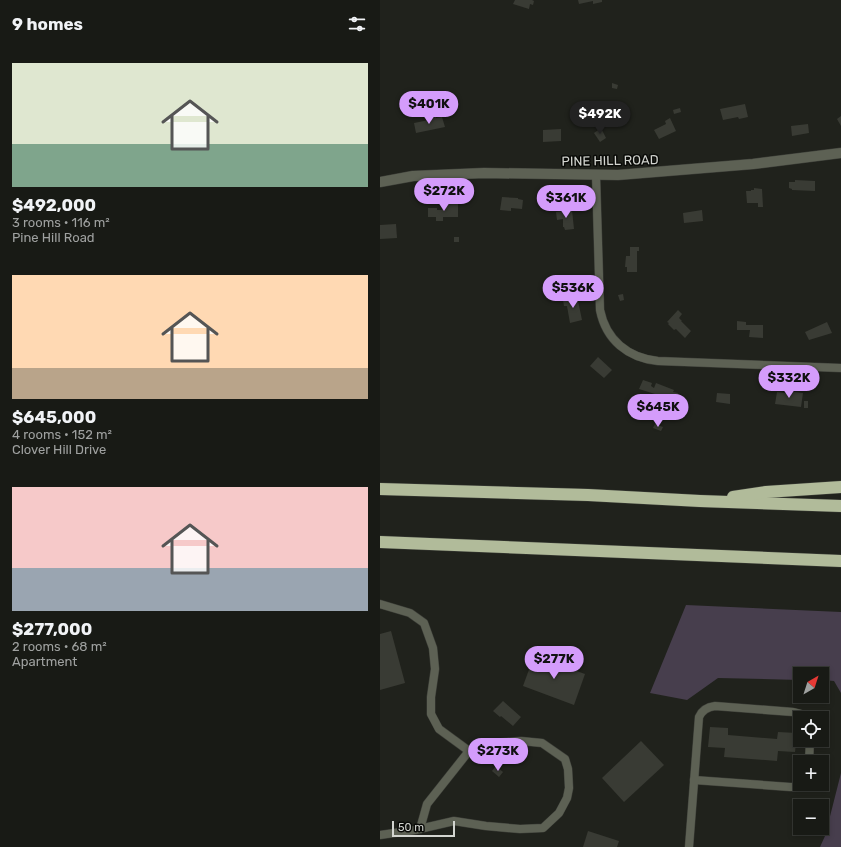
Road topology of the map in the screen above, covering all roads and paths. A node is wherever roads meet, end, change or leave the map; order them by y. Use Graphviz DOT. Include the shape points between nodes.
graph roads {
  1 [pos="841,153"];
  2 [pos="596,175"];
  3 [pos="380,182"];
  4 [pos="841,368"];
  5 [pos="841,488"];
  6 [pos="380,489"];
  7 [pos="700,501"];
  8 [pos="841,506"];
  9 [pos="380,542"];
  10 [pos="748,557"];
  11 [pos="841,561"];
  12 [pos="841,567"];
  13 [pos="380,604"];
  14 [pos="793,712"];
  15 [pos="469,751"];
  16 [pos="694,780"];
  17 [pos="793,787"];
  18 [pos="420,829"];
  19 [pos="380,835"];
  20 [pos="689,847"];
  1 -- 2 [label="street, PINE HILL ROAD" via="711,168"];
  2 -- 3 [label="street, PINE HILL ROAD" via="445,174"];
  2 -- 4 [label="street" via="600,310 608,333 625,350 638,357 658,361"];
  5 -- 7 [label="highway" via="766,492"];
  6 -- 7 [label="highway"];
  7 -- 8 [label="highway"];
  9 -- 10 [label="highway"];
  10 -- 11 [label="highway"];
  10 -- 12 [label="highway"];
  13 -- 15 [label="street" via="410,613 424,623 433,648 435,668 431,697 432,714 439,729"];
  14 -- 16 [label="street" via="715,706 706,708 699,717"];
  15 -- 18 [label="street" via="427,804"];
  15 -- 18 [label="street" via="494,743 542,742 565,759 569,788 567,798 558,813 543,828 520,829 454,821"];
  16 -- 17 [label="street"];
  16 -- 20 [label="street"];
  18 -- 19 [label="street"];
}
